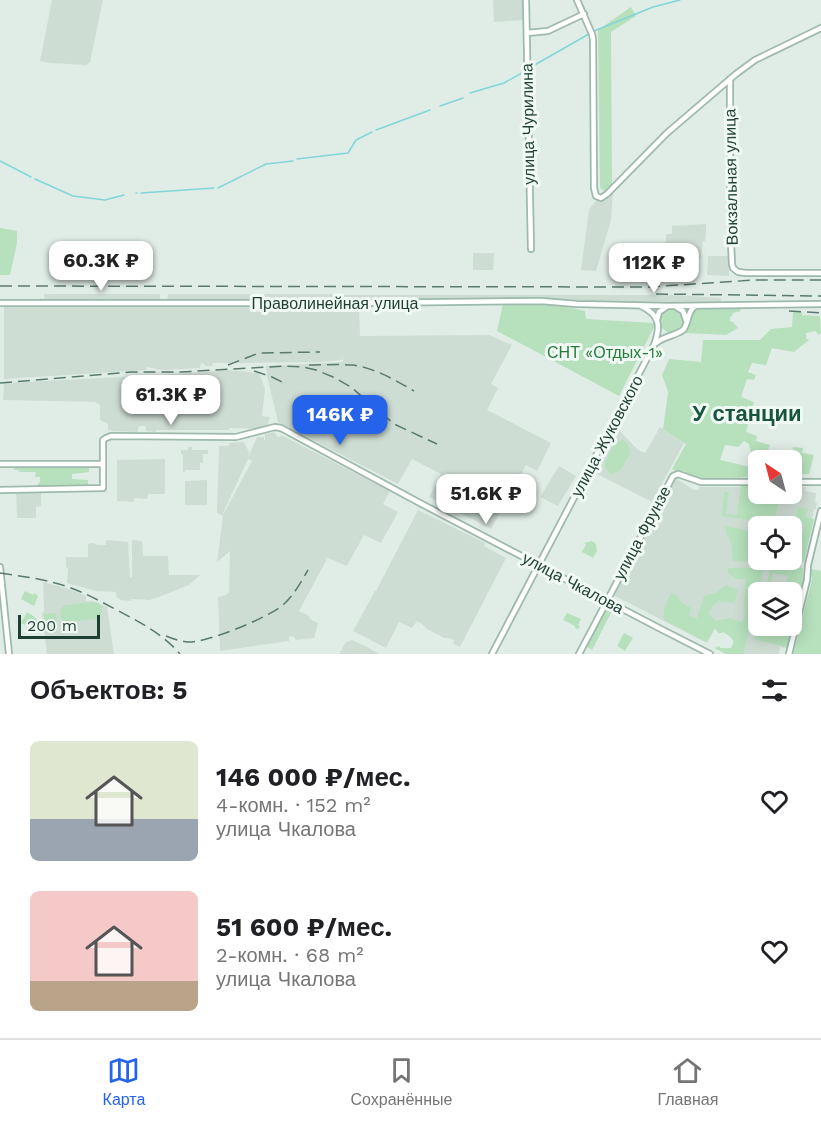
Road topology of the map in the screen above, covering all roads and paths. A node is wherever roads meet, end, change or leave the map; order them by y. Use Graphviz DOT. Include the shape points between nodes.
graph roads {
  1 [pos="526,0"];
  2 [pos="577,0"];
  3 [pos="584,14"];
  4 [pos="821,28"];
  5 [pos="527,33"];
  6 [pos="730,79"];
  7 [pos="531,249"];
  8 [pos="821,273"];
  9 [pos="0,303"];
  10 [pos="821,304"];
  11 [pos="639,305"];
  12 [pos="672,306"];
  13 [pos="696,306"];
  14 [pos="686,322"];
  15 [pos="658,323"];
  16 [pos="673,335"];
  17 [pos="654,345"];
  18 [pos="0,464"];
  19 [pos="103,464"];
  20 [pos="748,482"];
  21 [pos="802,482"];
  22 [pos="821,482"];
  23 [pos="0,490"];
  24 [pos="821,511"];
  25 [pos="539,565"];
  26 [pos="0,567"];
  27 [pos="607,600"];
  28 [pos="9,654"];
  29 [pos="492,654"];
  30 [pos="579,654"];
  31 [pos="711,654"];
  32 [pos="789,654"];
  1 -- 5 [label="main road, улица Чурилина"];
  2 -- 3 [label="main road"];
  3 -- 5 [label="main road" via="548,31"];
  3 -- 6 [label="main road" via="593,39 596,196 608,194 667,133"];
  4 -- 6 [label="main road" via="756,60"];
  5 -- 7 [label="main road, улица Чурилина"];
  6 -- 8 [label="main road, Вокзальная улица" via="733,268 738,272"];
  9 -- 11 [label="main road, Праволинейная улица" via="541,301"];
  10 -- 13 [label="main road"];
  11 -- 12 [label="main road, Праволинейная улица"];
  11 -- 15 [label="main road" via="649,310"];
  12 -- 13 [label="main road, Праволинейная улица"];
  12 -- 14 [label="main road" via="685,314"];
  12 -- 15 [label="main road" via="660,312"];
  13 -- 14 [label="main road"];
  14 -- 16 [label="main road" via="683,330"];
  15 -- 16 [label="main road" via="663,332"];
  15 -- 17 [label="main road, улица Жуковского"];
  16 -- 17 [label="main road"];
  17 -- 25 [label="main road, улица Жуковского"];
  18 -- 19 [label="main road"];
  19 -- 23 [label="main road" via="103,488"];
  19 -- 25 [label="main road, улица Чкалова" via="103,440 111,436 236,436 281,428"];
  20 -- 27 [label="main road, улица Фрунзе" via="701,482 678,474 673,476"];
  21 -- 22 [label="main road"];
  24 -- 32 [label="main road"];
  25 -- 27 [label="main road, улица Чкалова"];
  25 -- 29 [label="main road, улица Жуковского"];
  26 -- 28 [label="main road"];
  27 -- 30 [label="main road, улица Фрунзе"];
  27 -- 31 [label="main road, улица Чкалова"];
}
